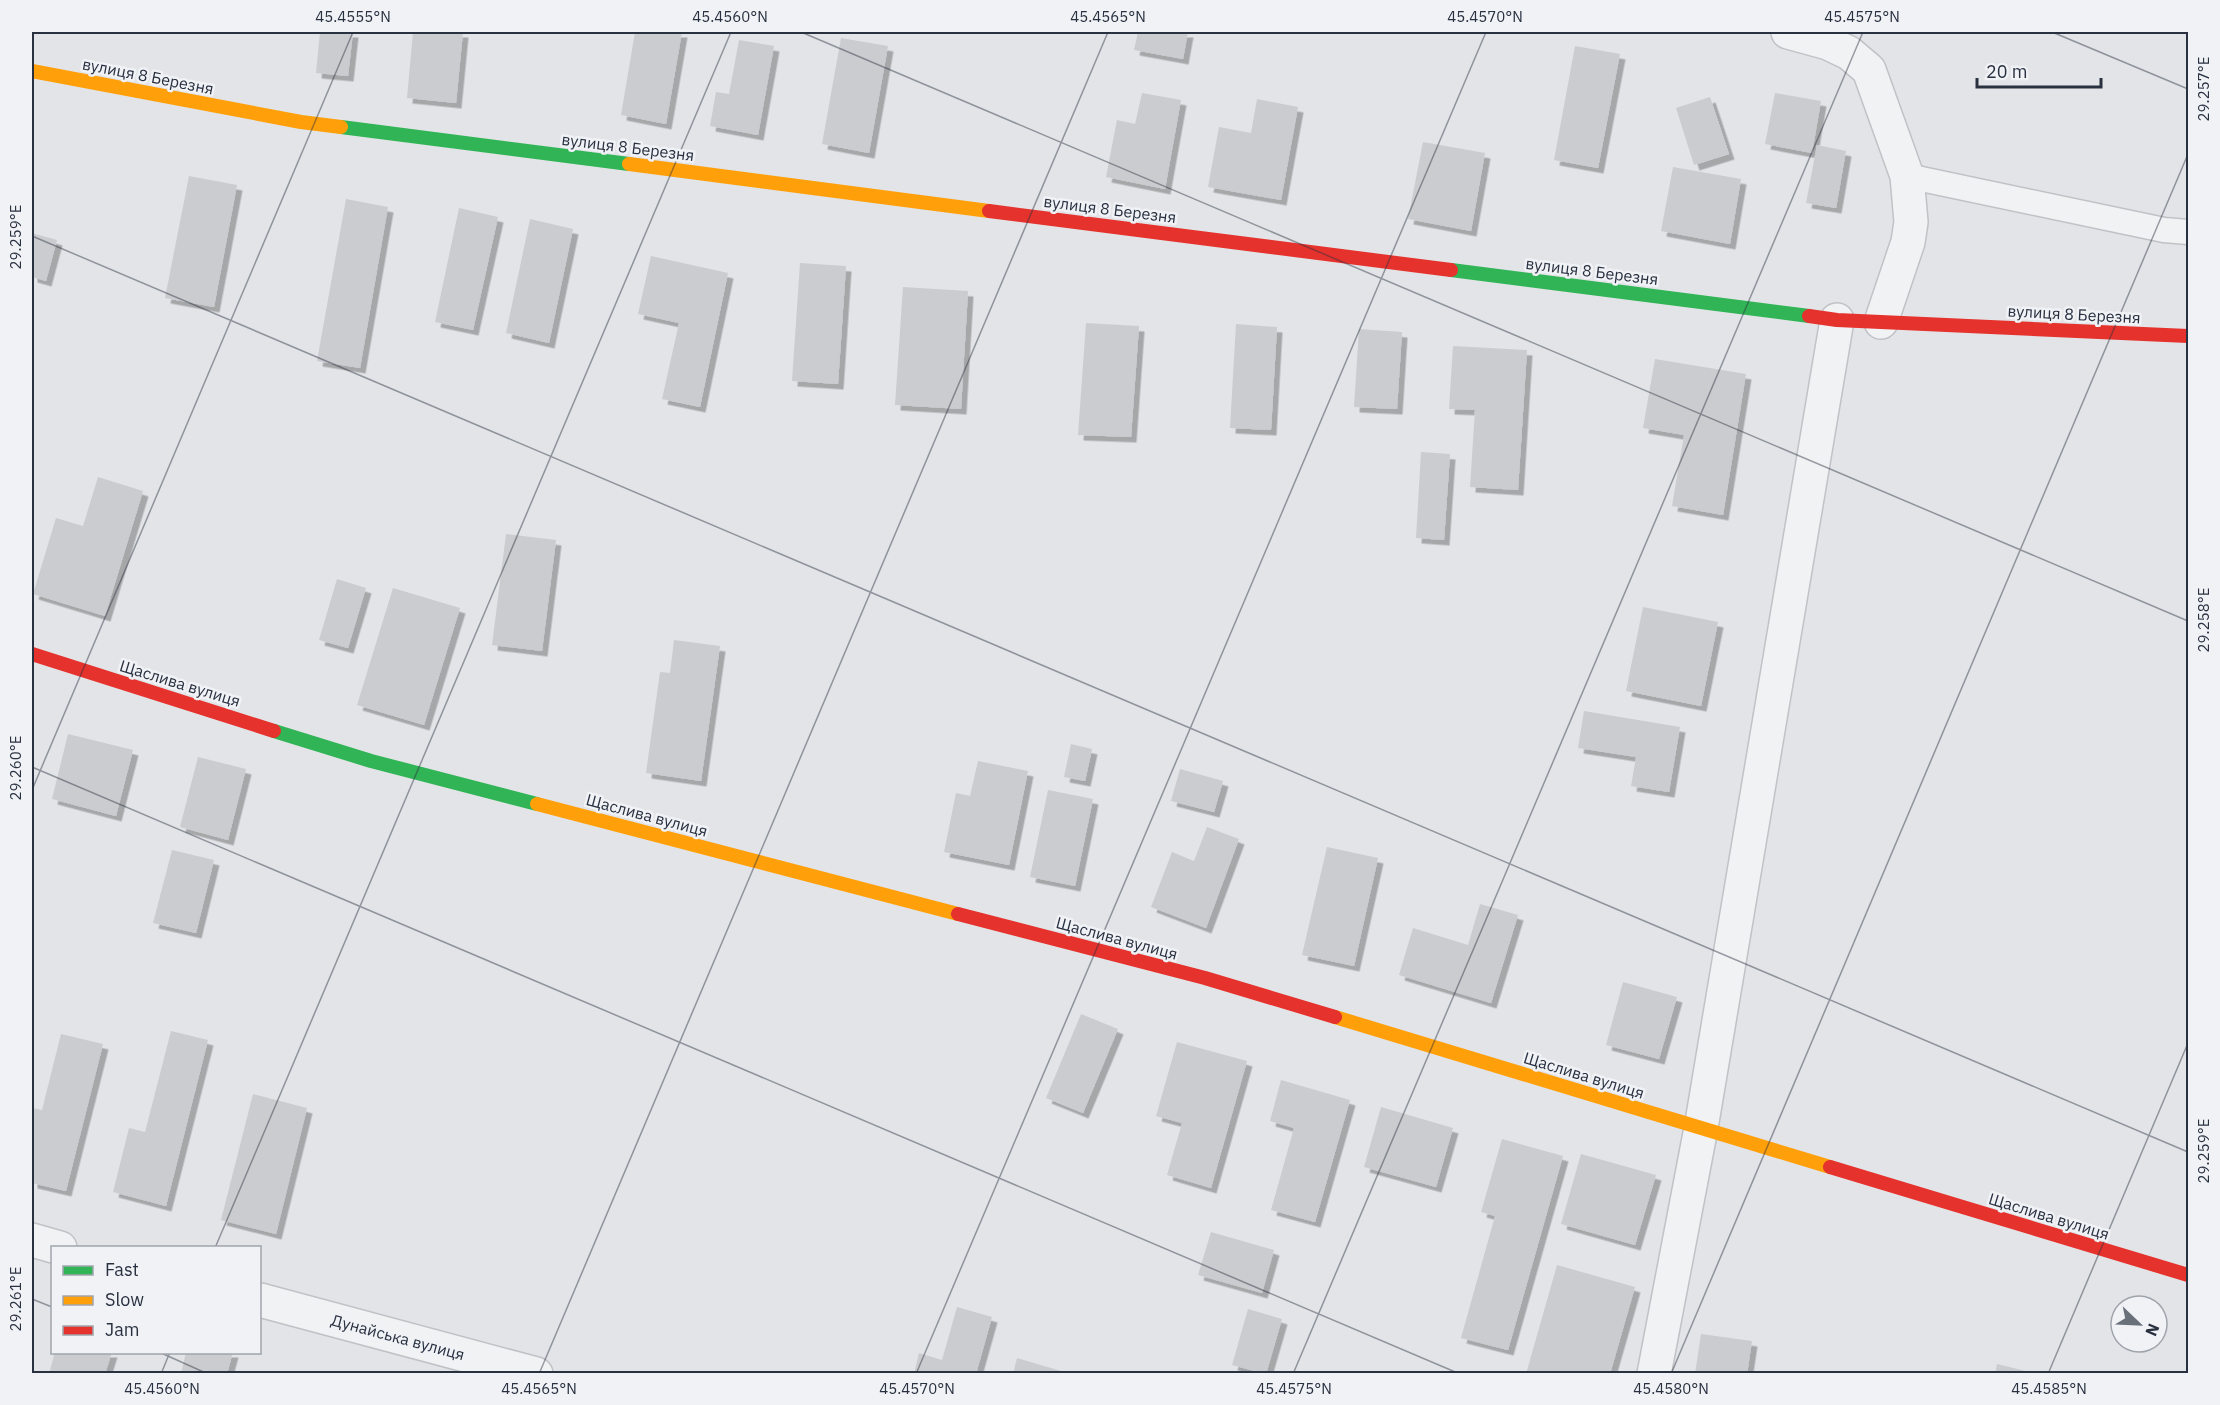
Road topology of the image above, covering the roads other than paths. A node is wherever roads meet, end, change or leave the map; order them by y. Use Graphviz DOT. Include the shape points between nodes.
graph roads {
  1 [pos="1788,32"];
  2 [pos="32,71"];
  3 [pos="1907,176"];
  4 [pos="2188,232"];
  5 [pos="1837,320"];
  6 [pos="1881,322"];
  7 [pos="2188,336"];
  8 [pos="32,654"];
  9 [pos="1701,1128"];
  10 [pos="32,1240"];
  11 [pos="53,1246"];
  12 [pos="2188,1275"];
  13 [pos="261,1300"];
  14 [pos="536,1374"];
  15 [pos="1654,1374"];
  1 -- 3 [label="street" via="1828,43 1849,53 1869,70"];
  2 -- 5 [label="street, вулиця 8 Березня" via="301,122"];
  3 -- 4 [label="lane"];
  3 -- 6 [label="street" via="1911,222 1908,242"];
  5 -- 6 [label="street, вулиця 8 Березня"];
  5 -- 9 [label="street"];
  6 -- 7 [label="street, вулиця 8 Березня"];
  8 -- 9 [label="street, Щаслива вулиця" via="371,760 1205,978"];
  9 -- 12 [label="street, Щаслива вулиця"];
  9 -- 15 [label="street"];
  10 -- 11 [label="street"];
  13 -- 14 [label="street, Дунайська вулиця"];
}
